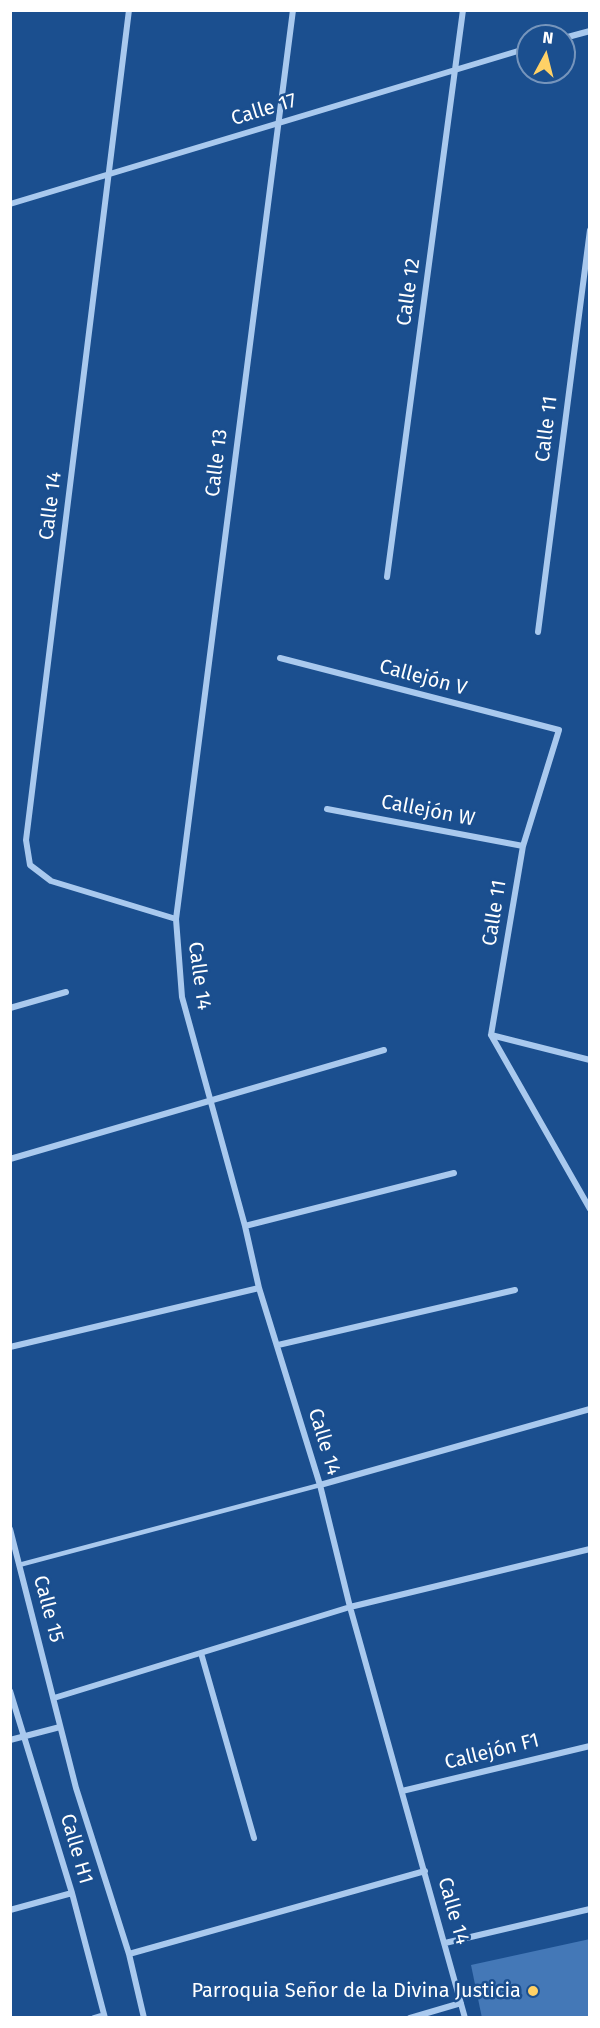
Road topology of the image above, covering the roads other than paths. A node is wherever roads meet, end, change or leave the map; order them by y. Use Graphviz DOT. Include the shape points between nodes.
graph roads {
  1 [pos="129,10"];
  2 [pos="293,10"];
  3 [pos="463,10"];
  4 [pos="516,51"];
  5 [pos="456,68"];
  6 [pos="277,123"];
  7 [pos="108,174"];
  8 [pos="10,204"];
  9 [pos="590,230"];
  10 [pos="387,577"];
  11 [pos="538,632"];
  12 [pos="280,658"];
  13 [pos="559,730"];
  14 [pos="327,808"];
  15 [pos="523,846"];
  16 [pos="176,919"];
  17 [pos="66,992"];
  18 [pos="10,1008"];
  19 [pos="491,1035"];
  20 [pos="384,1050"];
  21 [pos="590,1060"];
  22 [pos="209,1099"];
  23 [pos="10,1159"];
  24 [pos="454,1173"];
  25 [pos="590,1209"];
  26 [pos="245,1226"];
  27 [pos="259,1288"];
  28 [pos="515,1290"];
  29 [pos="278,1345"];
  30 [pos="10,1347"];
  31 [pos="590,1409"];
  32 [pos="320,1485"];
  33 [pos="10,1529"];
  34 [pos="590,1549"];
  35 [pos="19,1565"];
  36 [pos="350,1607"];
  37 [pos="201,1653"];
  38 [pos="10,1692"];
  39 [pos="54,1698"];
  40 [pos="60,1727"];
  41 [pos="24,1736"];
  42 [pos="10,1740"];
  43 [pos="590,1746"];
  44 [pos="402,1791"];
  45 [pos="254,1838"];
  46 [pos="425,1871"];
  47 [pos="72,1893"];
  48 [pos="590,1909"];
  49 [pos="10,1910"];
  50 [pos="445,1943"];
  51 [pos="129,1954"];
  52 [pos="461,2003"];
  53 [pos="104,2016"];
  54 [pos="94,2018"];
  55 [pos="144,2018"];
  56 [pos="410,2018"];
  57 [pos="465,2018"];
  1 -- 7 [label="street, Calle 14"];
  2 -- 6 [label="street, Calle 13"];
  3 -- 5 [label="street, Calle 12"];
  4 -- 5 [label="street, Calle 17"];
  5 -- 6 [label="street, Calle 17"];
  5 -- 10 [label="street, Calle 12"];
  6 -- 7 [label="street, Calle 17"];
  6 -- 16 [label="street, Calle 13"];
  7 -- 8 [label="street, Calle 17"];
  7 -- 16 [label="street, Calle 14" via="26,840 30,865 51,881"];
  9 -- 11 [label="street, Calle 11"];
  12 -- 13 [label="street, Callejón V"];
  13 -- 15 [label="street, Calle 11"];
  14 -- 15 [label="street, Callejón W"];
  15 -- 19 [label="street, Calle 11"];
  16 -- 22 [label="street, Calle 14" via="182,997"];
  17 -- 18 [label="street"];
  19 -- 21 [label="street"];
  19 -- 25 [label="street"];
  20 -- 22 [label="street"];
  22 -- 23 [label="street"];
  22 -- 26 [label="street, Calle 14"];
  24 -- 26 [label="street"];
  26 -- 27 [label="street, Calle 14"];
  27 -- 29 [label="street, Calle 14"];
  27 -- 30 [label="street"];
  28 -- 29 [label="street"];
  29 -- 32 [label="street, Calle 14"];
  31 -- 32 [label="street"];
  32 -- 35 [label="lane"];
  32 -- 36 [label="street, Calle 14"];
  33 -- 35 [label="street, Calle 15"];
  34 -- 36 [label="street"];
  35 -- 39 [label="street, Calle 15"];
  36 -- 37 [label="street"];
  36 -- 44 [label="street, Calle 14"];
  37 -- 39 [label="street"];
  37 -- 45 [label="street"];
  38 -- 41 [label="street, Calle H1"];
  39 -- 40 [label="street, Calle H1"];
  40 -- 41 [label="street"];
  40 -- 51 [label="street, Calle H1"];
  41 -- 42 [label="street"];
  41 -- 47 [label="street, Calle H1"];
  43 -- 44 [label="street, Callejón F1"];
  44 -- 46 [label="street, Calle 14"];
  46 -- 50 [label="street, Calle 14"];
  46 -- 51 [label="street"];
  47 -- 49 [label="street"];
  47 -- 53 [label="street, Calle H1"];
  48 -- 50 [label="street"];
  50 -- 52 [label="street, Calle 14"];
  51 -- 55 [label="street, Calle H1"];
  52 -- 56 [label="street"];
  52 -- 57 [label="street, Calle 14"];
  53 -- 54 [label="street"];
}
